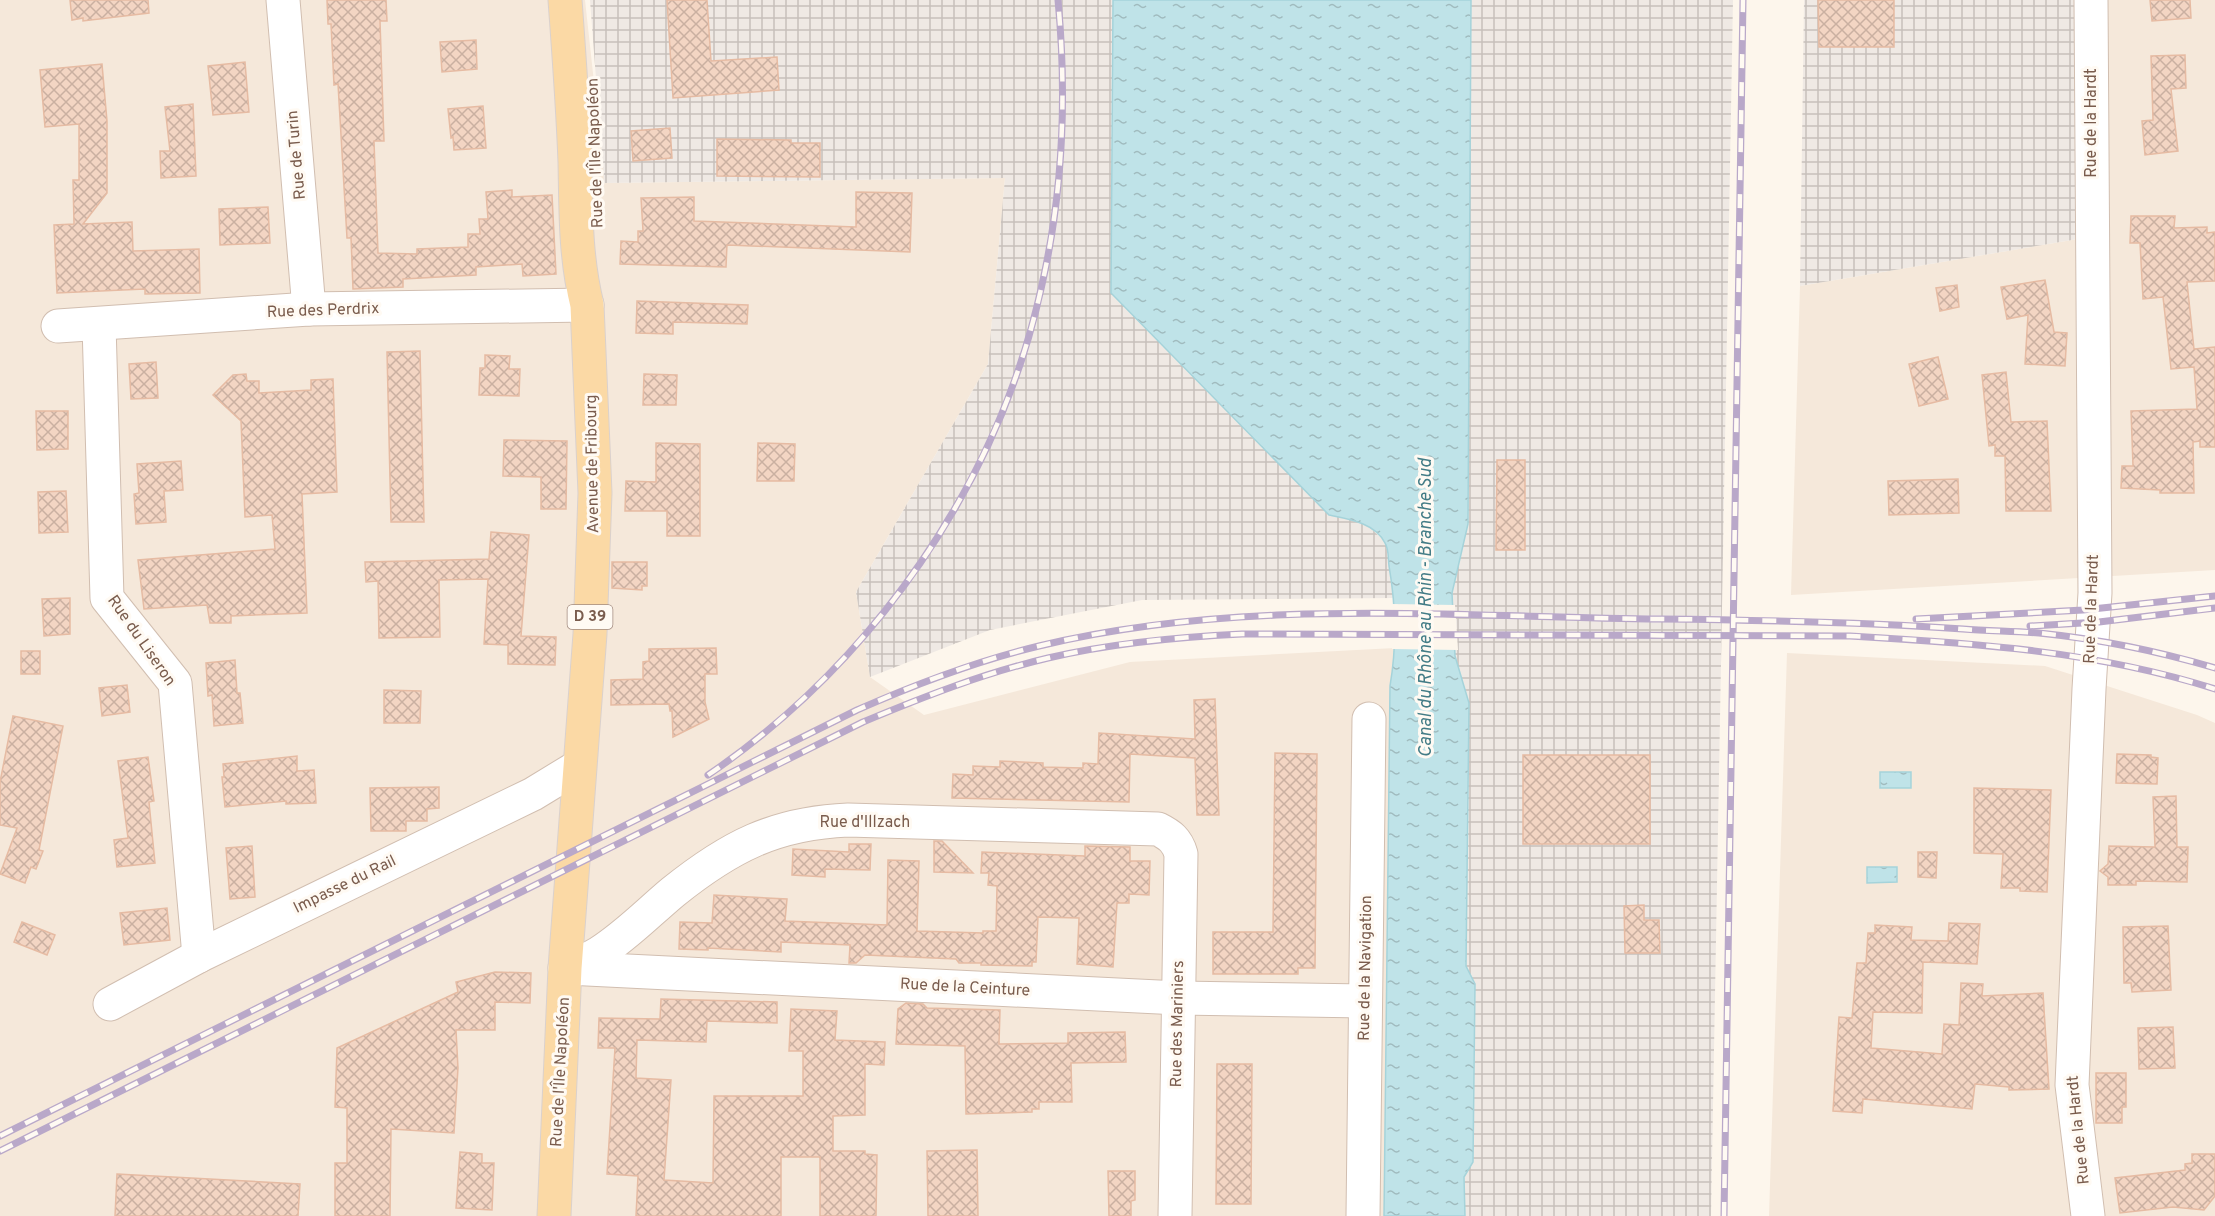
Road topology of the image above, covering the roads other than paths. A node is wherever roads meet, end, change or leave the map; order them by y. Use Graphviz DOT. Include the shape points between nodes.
graph roads {
  1 [pos="283,0"];
  2 [pos="565,0"];
  3 [pos="588,0"];
  4 [pos="2091,0"];
  5 [pos="587,304"];
  6 [pos="309,309"];
  7 [pos="99,325"];
  8 [pos="58,326"];
  9 [pos="1369,719"];
  10 [pos="579,766"];
  11 [pos="1170,835"];
  12 [pos="568,929"];
  13 [pos="199,956"];
  14 [pos="565,968"];
  15 [pos="1179,998"];
  16 [pos="1365,1001"];
  17 [pos="110,1004"];
  18 [pos="554,1216"];
  19 [pos="1175,1216"];
  20 [pos="1363,1216"];
  21 [pos="2088,1216"];
  1 -- 6 [label="street, Rue de Turin"];
  2 -- 5 [label="main road, Avenue de Fribourg / D 39" via="576,247"];
  3 -- 5 [label="main road, Rue de l'Île Napoléon / D 39" via="599,244"];
  4 -- 21 [label="street, Rue de la Hardt" via="2095,593 2072,1085"];
  5 -- 6 [label="street, Rue des Perdrix"];
  5 -- 10 [label="main road, Avenue de Fribourg / D 39" via="595,493 590,634"];
  6 -- 7 [label="street, Rue des Perdrix"];
  7 -- 8 [label="street, Rue des Perdrix"];
  7 -- 13 [label="street, Rue du Liseron" via="107,598 175,683"];
  9 -- 16 [label="street, Rue de la Navigation"];
  10 -- 12 [label="main road, Avenue de Fribourg / D 39"];
  10 -- 13 [label="street, Impasse du Rail" via="533,794"];
  11 -- 14 [label="street, Rue d'Illzach" via="1158,829 848,820 801,824 733,851 700,872 601,952"];
  11 -- 15 [label="street, Rue des Mariniers" via="1181,854"];
  12 -- 14 [label="main road, Rue de l'Île Napoléon / D 39"];
  13 -- 17 [label="street, Impasse du Rail"];
  14 -- 15 [label="street, Rue de la Ceinture"];
  14 -- 18 [label="main road, Rue de l'Île Napoléon / D 39"];
  15 -- 16 [label="street, Rue de la Ceinture"];
  15 -- 19 [label="street, Rue des Mariniers"];
  16 -- 20 [label="street, Rue de la Navigation"];
}
